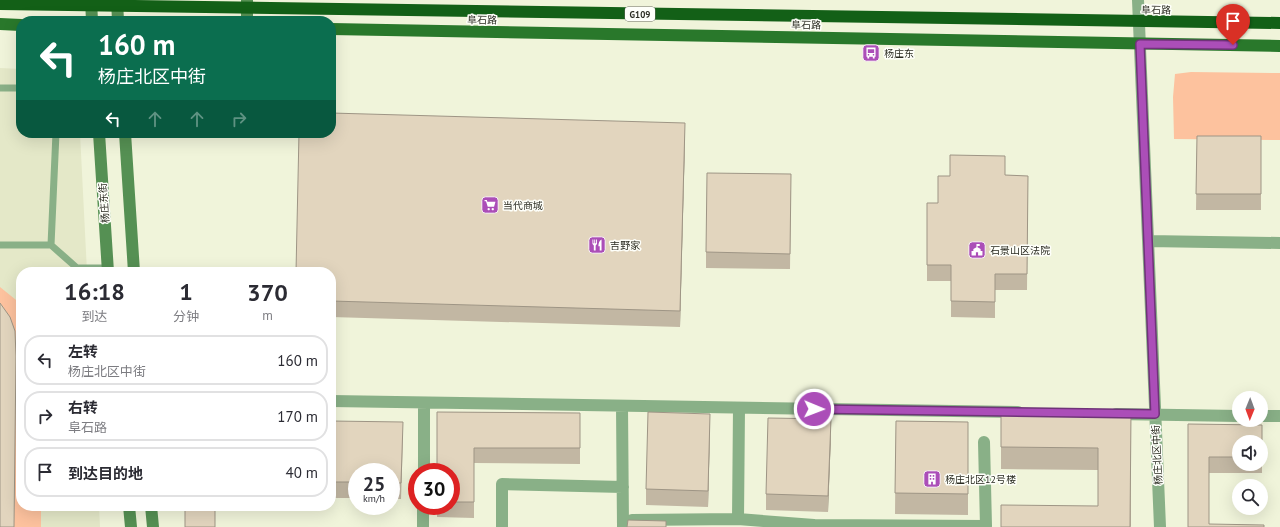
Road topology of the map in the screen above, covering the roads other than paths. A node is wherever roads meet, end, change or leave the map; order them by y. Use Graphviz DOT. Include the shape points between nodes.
graph roads {
  1 [pos="91,0"];
  2 [pos="117,0"];
  3 [pos="247,0"];
  4 [pos="1138,0"];
  5 [pos="0,4"];
  6 [pos="92,16"];
  7 [pos="118,16"];
  8 [pos="247,16"];
  9 [pos="1280,23"];
  10 [pos="0,24"];
  11 [pos="16,25"];
  12 [pos="336,29"];
  13 [pos="1140,44"];
  14 [pos="1280,46"];
  15 [pos="0,88"];
  16 [pos="16,88"];
  17 [pos="56,138"];
  18 [pos="99,138"];
  19 [pos="125,138"];
  20 [pos="1148,241"];
  21 [pos="1280,242"];
  22 [pos="51,245"];
  23 [pos="0,246"];
  24 [pos="77,267"];
  25 [pos="108,267"];
  26 [pos="134,267"];
  27 [pos="336,401"];
  28 [pos="424,403"];
  29 [pos="622,406"];
  30 [pos="739,408"];
  31 [pos="1028,412"];
  32 [pos="1108,414"];
  33 [pos="1155,414"];
  34 [pos="1232,416"];
  35 [pos="1268,416"];
  36 [pos="1280,416"];
  37 [pos="984,442"];
  38 [pos="424,463"];
  39 [pos="623,487"];
  40 [pos="129,511"];
  41 [pos="151,511"];
  42 [pos="423,515"];
  43 [pos="738,519"];
  44 [pos="628,523"];
  45 [pos="814,526"];
  46 [pos="986,526"];
  47 [pos="130,527"];
  48 [pos="153,527"];
  49 [pos="423,527"];
  50 [pos="502,527"];
  51 [pos="1160,527"];
  1 -- 6 [label="main road"];
  2 -- 7 [label="main road"];
  3 -- 8 [label="main road"];
  4 -- 13 [label="street, 杨庄北区中街"];
  5 -- 9 [label="highway, 阜石路 / G109"];
  10 -- 11 [label="main road"];
  12 -- 13 [label="main road, 阜石路"];
  13 -- 14 [label="main road, 阜石路"];
  13 -- 20 [label="street, 杨庄北区中街"];
  15 -- 16 [label="lane"];
  17 -- 22 [label="lane"];
  18 -- 25 [label="main road, 杨庄东街"];
  19 -- 26 [label="main road"];
  20 -- 21 [label="street"];
  20 -- 33 [label="street, 杨庄北区中街"];
  22 -- 23 [label="lane"];
  22 -- 24 [label="lane"];
  27 -- 28 [label="street"];
  28 -- 29 [label="street"];
  28 -- 38 [label="street"];
  29 -- 30 [label="street"];
  29 -- 39 [label="street"];
  30 -- 31 [label="street"];
  30 -- 43 [label="street"];
  32 -- 33 [label="street"];
  33 -- 34 [label="street"];
  33 -- 51 [label="street, 杨庄北区中街"];
  35 -- 36 [label="street"];
  37 -- 46 [label="street"];
  39 -- 44 [label="street"];
  39 -- 50 [label="street" via="502,484"];
  40 -- 47 [label="main road"];
  41 -- 48 [label="main road"];
  42 -- 49 [label="street"];
  43 -- 44 [label="street"];
  43 -- 45 [label="street"];
  45 -- 46 [label="street"];
}
